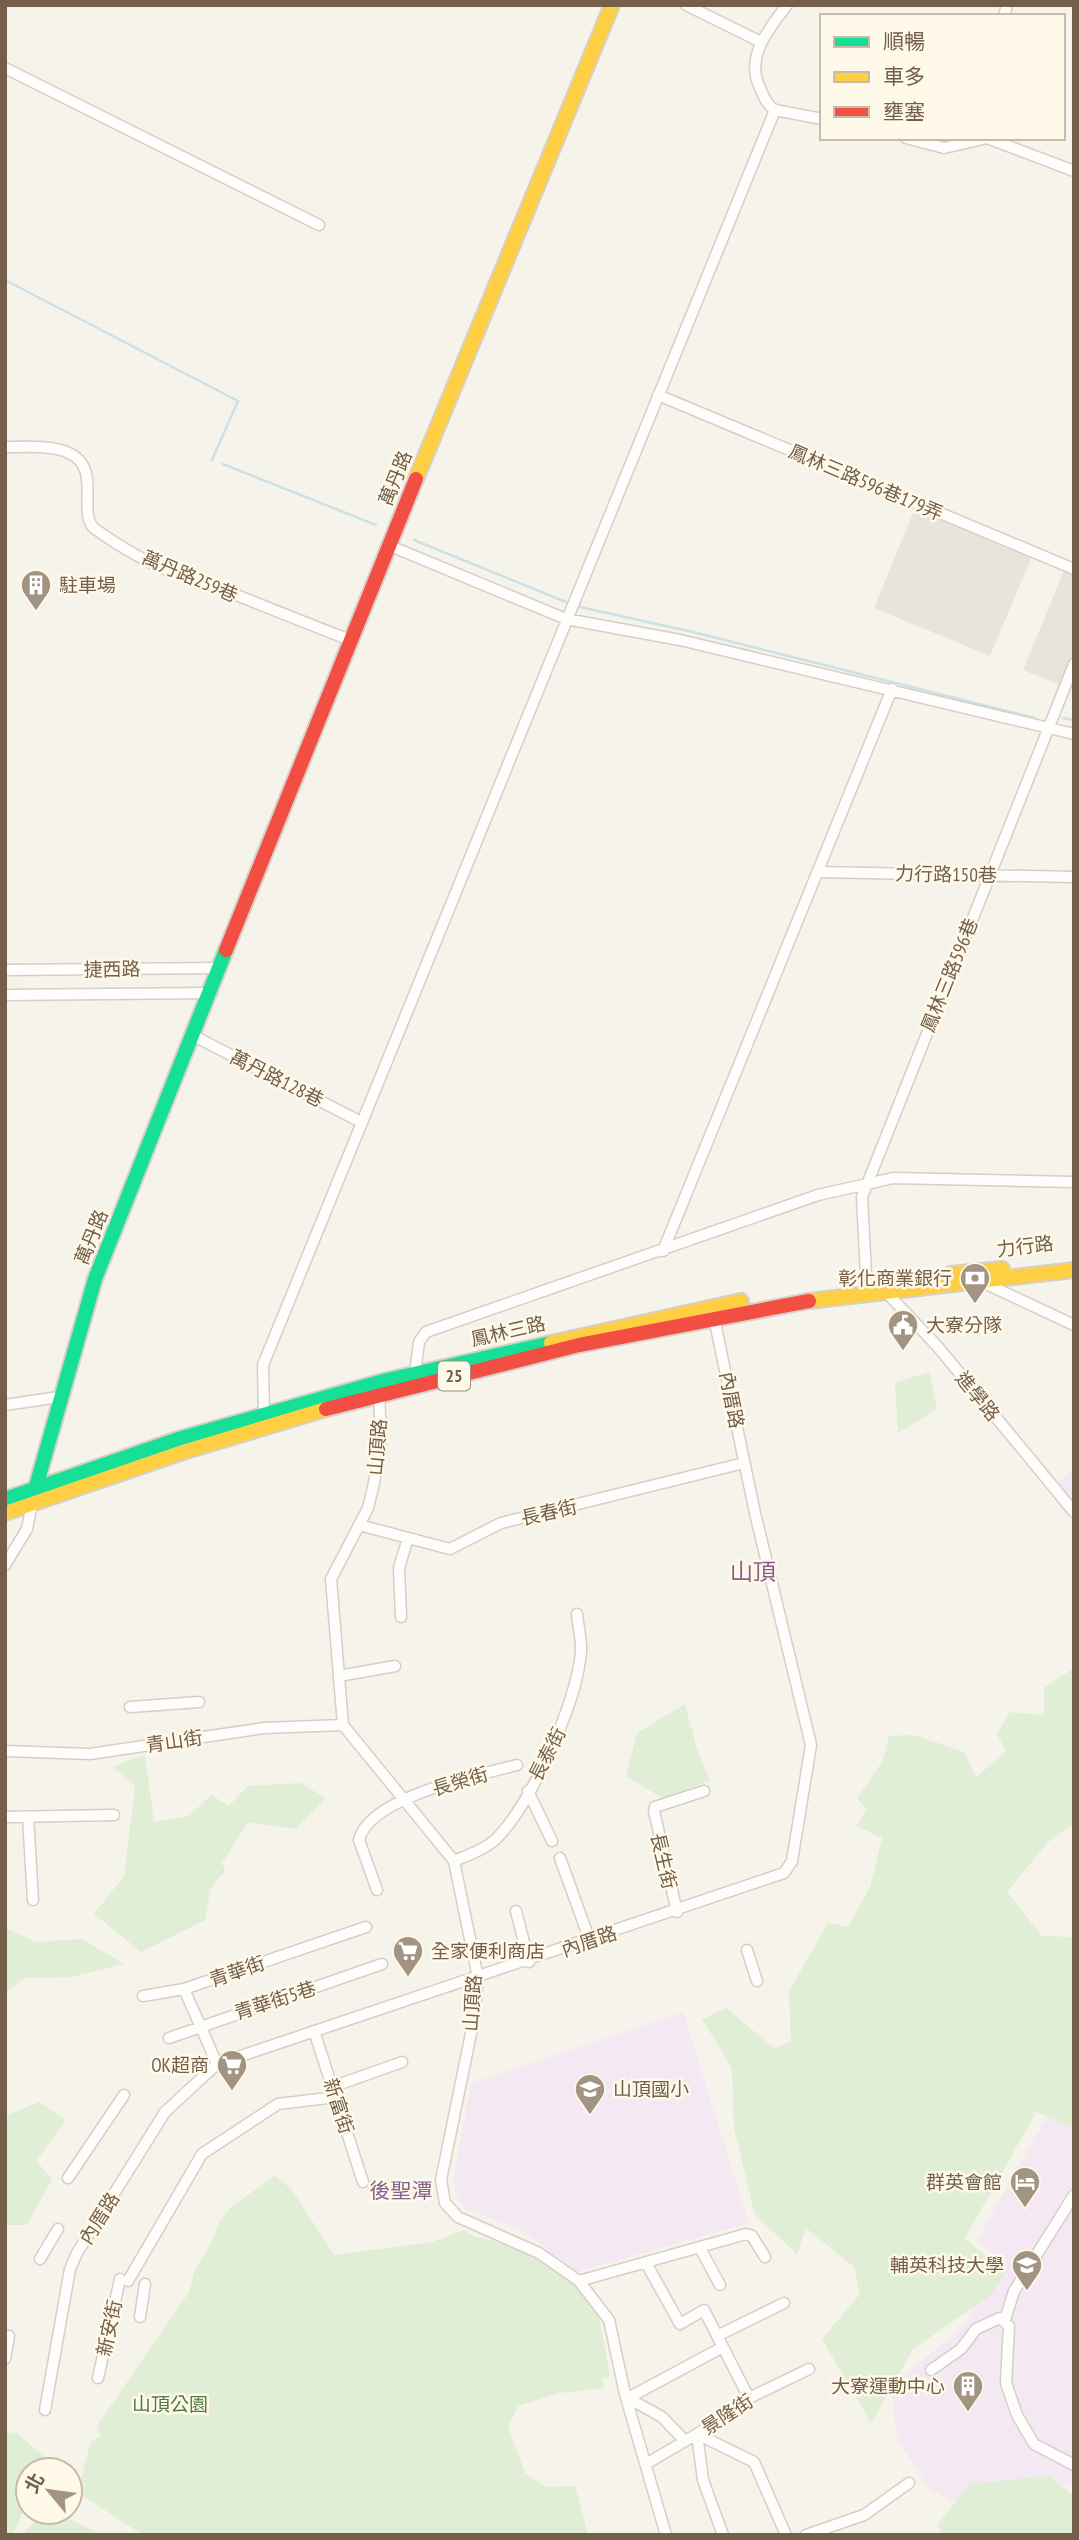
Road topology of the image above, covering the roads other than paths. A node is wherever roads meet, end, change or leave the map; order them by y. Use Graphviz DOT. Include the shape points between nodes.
graph roads {
  1 [pos="612,5"];
  2 [pos="686,5"];
  3 [pos="787,5"];
  4 [pos="761,42"];
  5 [pos="5,68"];
  6 [pos="775,110"];
  7 [pos="820,120"];
  8 [pos="912,140"];
  9 [pos="964,140"];
  10 [pos="992,140"];
  11 [pos="1074,171"];
  12 [pos="319,225"];
  13 [pos="658,395"];
  14 [pos="5,447"];
  15 [pos="388,545"];
  16 [pos="1074,569"];
  17 [pos="566,619"];
  18 [pos="349,640"];
  19 [pos="1074,664"];
  20 [pos="892,690"];
  21 [pos="1047,728"];
  22 [pos="1074,734"];
  23 [pos="818,872"];
  24 [pos="990,874"];
  25 [pos="1074,877"];
  26 [pos="219,968"];
  27 [pos="5,970"];
  28 [pos="209,993"];
  29 [pos="5,995"];
  30 [pos="192,1035"];
  31 [pos="361,1122"];
  32 [pos="1074,1182"];
  33 [pos="867,1184"];
  34 [pos="663,1251"];
  35 [pos="1074,1259"];
  36 [pos="1074,1270"];
  37 [pos="981,1277"];
  38 [pos="885,1286"];
  39 [pos="867,1289"];
  40 [pos="713,1311"];
  41 [pos="1074,1325"];
  42 [pos="415,1373"];
  43 [pos="378,1388"];
  44 [pos="59,1397"];
  45 [pos="5,1405"];
  46 [pos="264,1414"];
  47 [pos="744,1463"];
  48 [pos="34,1496"];
  49 [pos="5,1499"];
  50 [pos="1074,1512"];
  51 [pos="5,1513"];
  52 [pos="359,1525"];
  53 [pos="408,1538"];
  54 [pos="5,1565"];
  55 [pos="577,1614"];
  56 [pos="401,1617"];
  57 [pos="395,1666"];
  58 [pos="339,1676"];
  59 [pos="200,1702"];
  60 [pos="130,1707"];
  61 [pos="343,1724"];
  62 [pos="5,1751"];
  63 [pos="517,1765"];
  64 [pos="528,1791"];
  65 [pos="704,1791"];
  66 [pos="404,1800"];
  67 [pos="114,1815"];
  68 [pos="5,1817"];
  69 [pos="28,1817"];
  70 [pos="552,1841"];
  71 [pos="560,1858"];
  72 [pos="454,1861"];
  73 [pos="377,1890"];
  74 [pos="33,1900"];
  75 [pos="516,1912"];
  76 [pos="677,1912"];
  77 [pos="366,1927"];
  78 [pos="590,1941"];
  79 [pos="747,1950"];
  80 [pos="529,1962"];
  81 [pos="382,1964"];
  82 [pos="478,1978"];
  83 [pos="758,1981"];
  84 [pos="184,1989"];
  85 [pos="143,1996"];
  86 [pos="199,2025"];
  87 [pos="314,2031"];
  88 [pos="169,2038"];
  89 [pos="402,2062"];
  90 [pos="217,2064"];
  91 [pos="334,2092"];
  92 [pos="124,2095"];
  93 [pos="68,2178"];
  94 [pos="363,2182"];
  95 [pos="1074,2195"];
  96 [pos="58,2229"];
  97 [pos="700,2248"];
  98 [pos="765,2257"];
  99 [pos="40,2259"];
  100 [pos="646,2263"];
  101 [pos="579,2281"];
  102 [pos="145,2284"];
  103 [pos="720,2285"];
  104 [pos="785,2303"];
  105 [pos="140,2317"];
  106 [pos="1005,2320"];
  107 [pos="9,2336"];
  108 [pos="718,2336"];
  109 [pos="723,2347"];
  110 [pos="5,2359"];
  111 [pos="809,2369"];
  112 [pos="931,2370"];
  113 [pos="98,2378"];
  114 [pos="628,2398"];
  115 [pos="749,2398"];
  116 [pos="44,2410"];
  117 [pos="697,2434"];
  118 [pos="685,2441"];
  119 [pos="646,2464"];
  120 [pos="1074,2465"];
  121 [pos="909,2483"];
  122 [pos="666,2535"];
  123 [pos="723,2535"];
  124 [pos="786,2535"];
  125 [pos="806,2535"];
  1 -- 15 [label="main road, 萬丹路"];
  2 -- 4 [label="street"];
  3 -- 4 [label="street"];
  4 -- 6 [label="street" via="755,77"];
  5 -- 12 [label="street"];
  6 -- 7 [label="street"];
  6 -- 13 [label="street"];
  8 -- 9 [label="street" via="938,148"];
  10 -- 11 [label="street"];
  13 -- 16 [label="street, 鳳林三路596巷179弄"];
  13 -- 17 [label="street"];
  14 -- 18 [label="street, 萬丹路259巷" via="69,453 80,461 86,470 92,526 125,547 167,570 203,580"];
  15 -- 17 [label="street"];
  15 -- 18 [label="main road, 萬丹路"];
  17 -- 20 [label="street" via="680,640"];
  17 -- 31 [label="street"];
  18 -- 26 [label="main road, 萬丹路"];
  19 -- 21 [label="street, 鳳林三路596巷"];
  20 -- 21 [label="street"];
  20 -- 23 [label="street"];
  21 -- 22 [label="street"];
  21 -- 24 [label="street, 鳳林三路596巷"];
  23 -- 24 [label="street, 力行路150巷"];
  23 -- 34 [label="street"];
  24 -- 25 [label="street, 力行路150巷"];
  24 -- 33 [label="street, 鳳林三路596巷"];
  26 -- 27 [label="street, 捷西路"];
  26 -- 28 [label="main road, 萬丹路"];
  28 -- 29 [label="street, 捷西路"];
  28 -- 30 [label="main road, 萬丹路"];
  30 -- 31 [label="street, 萬丹路128巷"];
  30 -- 44 [label="main road, 萬丹路" via="95,1279"];
  31 -- 46 [label="street" via="263,1365"];
  32 -- 33 [label="street" via="893,1178"];
  33 -- 34 [label="street" via="818,1195"];
  33 -- 39 [label="street, 鳳林三路596巷" via="862,1197"];
  34 -- 42 [label="street" via="426,1332 419,1342"];
  35 -- 37 [label="main road, 力行路 / 25"];
  36 -- 37 [label="main road, 力行路 / 25"];
  37 -- 38 [label="main road, 鳳林三路 / 25"];
  37 -- 41 [label="street"];
  38 -- 39 [label="main road, 鳳林三路 / 25"];
  38 -- 50 [label="street, 進學路"];
  39 -- 40 [label="main road, 鳳林三路 / 25"];
  40 -- 42 [label="main road, 鳳林三路 / 25"];
  40 -- 43 [label="main road, 鳳林三路 / 25"];
  40 -- 47 [label="street, 內厝路"];
  42 -- 43 [label="main road, 鳳林三路 / 25"];
  43 -- 46 [label="main road, 鳳林三路 / 25"];
  43 -- 48 [label="main road, 鳳林三路 / 25"];
  43 -- 52 [label="street, 山頂路" via="381,1441 371,1496"];
  44 -- 45 [label="street"];
  44 -- 48 [label="main road, 萬丹路"];
  46 -- 48 [label="main road, 鳳林三路 / 25" via="178,1439"];
  47 -- 53 [label="street, 長春街" via="501,1523 450,1549"];
  47 -- 76 [label="street, 內厝路" via="806,1720 810,1754 792,1860 784,1873"];
  48 -- 49 [label="main road, 鳳林三路 / 25"];
  48 -- 51 [label="main road, 鳳林三路 / 25"];
  48 -- 54 [label="street" via="27,1529"];
  52 -- 53 [label="street, 長春街"];
  52 -- 58 [label="street, 山頂路" via="331,1579"];
  53 -- 56 [label="street" via="399,1568"];
  55 -- 64 [label="street, 長泰街" via="582,1650 568,1713"];
  57 -- 58 [label="street"];
  58 -- 61 [label="street, 山頂路"];
  59 -- 60 [label="street"];
  61 -- 62 [label="street, 青山街" via="264,1728 100,1753"];
  61 -- 66 [label="street, 山頂路"];
  63 -- 66 [label="street, 長榮街"];
  64 -- 70 [label="street"];
  64 -- 72 [label="street, 長泰街" via="497,1838"];
  65 -- 76 [label="street, 長生街" via="653,1811"];
  66 -- 72 [label="street, 山頂路"];
  66 -- 73 [label="street, 長榮街" via="376,1817 360,1835"];
  67 -- 69 [label="street"];
  68 -- 69 [label="street"];
  69 -- 74 [label="street"];
  71 -- 78 [label="street"];
  72 -- 82 [label="street, 山頂路"];
  75 -- 80 [label="street"];
  76 -- 78 [label="street, 內厝路"];
  77 -- 84 [label="street, 青華街"];
  78 -- 80 [label="street, 內厝路"];
  79 -- 83 [label="street"];
  80 -- 82 [label="street, 內厝路"];
  81 -- 86 [label="street, 青華街5巷"];
  82 -- 87 [label="street, 內厝路"];
  82 -- 101 [label="street, 山頂路" via="441,2180 445,2203 458,2217 539,2253"];
  84 -- 85 [label="street"];
  84 -- 86 [label="street, 青華街"];
  86 -- 88 [label="street, 青華街5巷"];
  86 -- 90 [label="street, 青華街"];
  87 -- 90 [label="street, 內厝路"];
  87 -- 91 [label="street, 新富街"];
  89 -- 91 [label="street, 新安街"];
  90 -- 116 [label="street, 內厝路" via="165,2112 77,2253 70,2269"];
  91 -- 94 [label="street, 新富街"];
  91 -- 113 [label="street, 新安街" via="278,2104 202,2154 124,2280"];
  92 -- 93 [label="street"];
  95 -- 106 [label="street" via="1014,2291"];
  96 -- 99 [label="street"];
  97 -- 98 [label="street" via="751,2234"];
  97 -- 100 [label="street"];
  97 -- 103 [label="street"];
  100 -- 101 [label="street"];
  100 -- 108 [label="street" via="680,2324 704,2310"];
  101 -- 114 [label="street, 山頂路" via="612,2327"];
  102 -- 105 [label="street"];
  104 -- 108 [label="street"];
  106 -- 112 [label="street" via="976,2329 961,2349"];
  106 -- 120 [label="street" via="1009,2326 1006,2383 1017,2415 1034,2444"];
  107 -- 110 [label="street"];
  108 -- 109 [label="street"];
  109 -- 114 [label="street"];
  109 -- 115 [label="street"];
  111 -- 115 [label="street, 景隆街"];
  114 -- 118 [label="street" via="662,2417"];
  114 -- 119 [label="street, 山頂路"];
  115 -- 117 [label="street, 景隆街"];
  117 -- 118 [label="street, 景隆街"];
  117 -- 123 [label="street" via="703,2480"];
  117 -- 124 [label="street" via="754,2462"];
  118 -- 119 [label="street, 景隆街"];
  119 -- 122 [label="street, 山頂路"];
  121 -- 125 [label="street" via="864,2515"];
}
